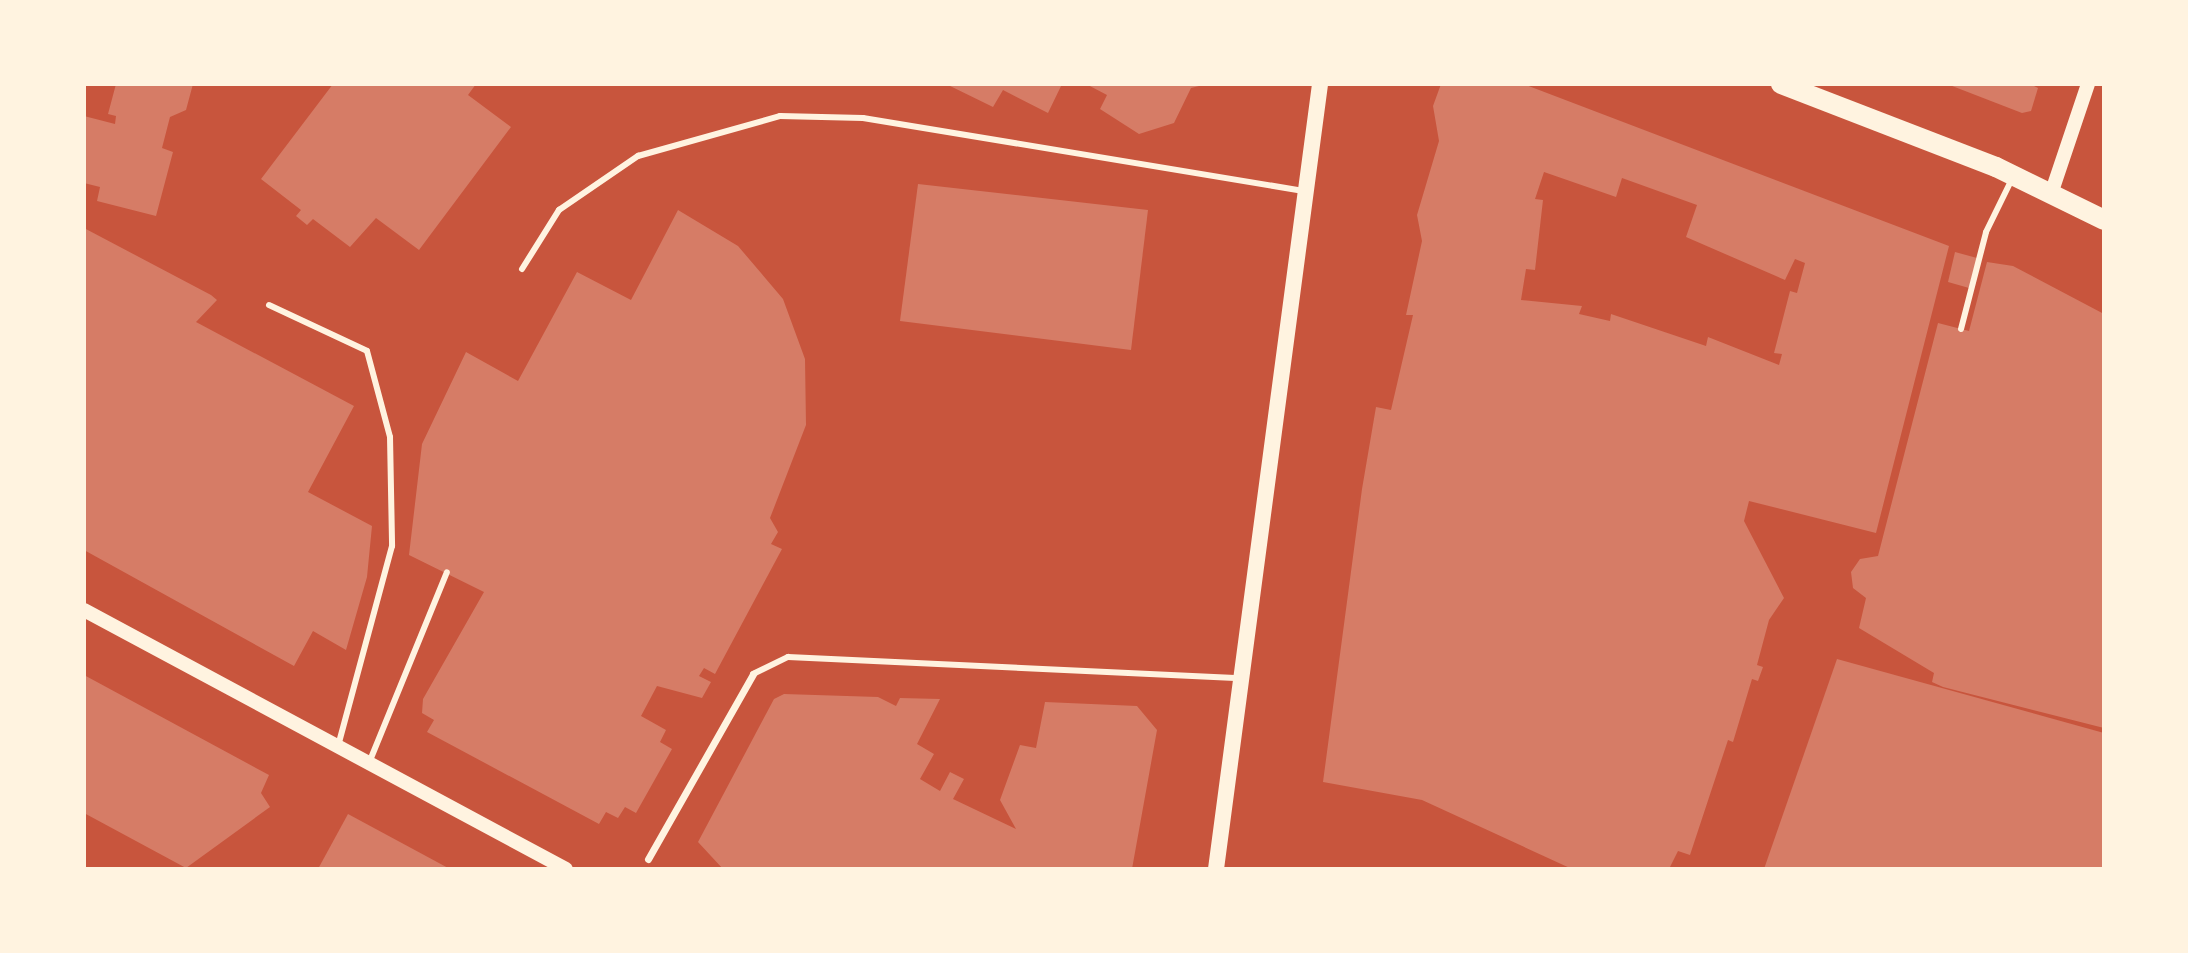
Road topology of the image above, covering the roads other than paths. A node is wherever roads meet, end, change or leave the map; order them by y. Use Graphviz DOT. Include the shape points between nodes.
graph roads {
  1 [pos="1320,84"];
  2 [pos="1781,84"];
  3 [pos="2088,84"];
  4 [pos="2013,176"];
  5 [pos="1307,192"];
  6 [pos="2051,194"];
  7 [pos="2104,220"];
  8 [pos="522,269"];
  9 [pos="269,305"];
  10 [pos="1961,329"];
  11 [pos="447,572"];
  12 [pos="84,610"];
  13 [pos="753,674"];
  14 [pos="1241,678"];
  15 [pos="338,746"];
  16 [pos="369,763"];
  17 [pos="648,859"];
  18 [pos="566,869"];
  19 [pos="1216,869"];
  1 -- 5 [label="main road"];
  2 -- 4 [label="main road"];
  3 -- 6 [label="street"];
  4 -- 6 [label="main road"];
  4 -- 10 [label="lane" via="1986,232"];
  5 -- 8 [label="lane" via="863,118 780,116 638,156 559,210"];
  5 -- 14 [label="main road"];
  6 -- 7 [label="main road"];
  9 -- 15 [label="lane" via="367,351 390,437 392,546"];
  11 -- 16 [label="lane"];
  12 -- 15 [label="street"];
  13 -- 14 [label="lane" via="788,657"];
  13 -- 17 [label="street"];
  14 -- 19 [label="main road"];
  15 -- 16 [label="street"];
  16 -- 18 [label="street"];
}
